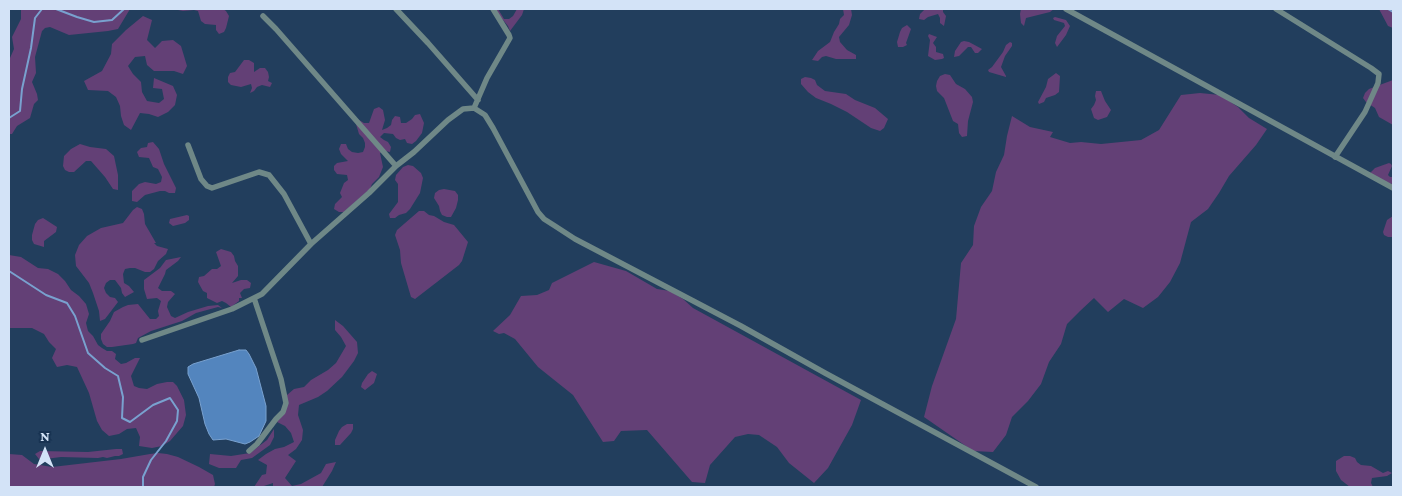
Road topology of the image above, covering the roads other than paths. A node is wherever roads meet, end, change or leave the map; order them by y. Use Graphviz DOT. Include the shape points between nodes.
graph roads {
  1 [pos="396,9"];
  2 [pos="493,9"];
  3 [pos="1066,9"];
  4 [pos="1276,9"];
  5 [pos="263,16"];
  6 [pos="478,100"];
  7 [pos="474,108"];
  8 [pos="188,145"];
  9 [pos="1335,157"];
  10 [pos="396,166"];
  11 [pos="1393,188"];
  12 [pos="311,244"];
  13 [pos="254,298"];
  14 [pos="142,340"];
  15 [pos="249,451"];
  16 [pos="1036,487"];
  1 -- 6 [label="street"];
  2 -- 6 [label="street" via="510,38"];
  3 -- 9 [label="street"];
  4 -- 9 [label="street" via="1379,74 1365,112"];
  5 -- 10 [label="street"];
  6 -- 7 [label="street"];
  7 -- 10 [label="street" via="456,113"];
  7 -- 16 [label="street" via="485,115 544,219 582,243 742,326"];
  8 -- 12 [label="street" via="201,179 212,188 259,172 270,175"];
  9 -- 11 [label="street"];
  10 -- 12 [label="street"];
  12 -- 13 [label="street" via="273,284"];
  13 -- 14 [label="street" via="232,309"];
  13 -- 15 [label="street" via="286,402 283,412"];
}
